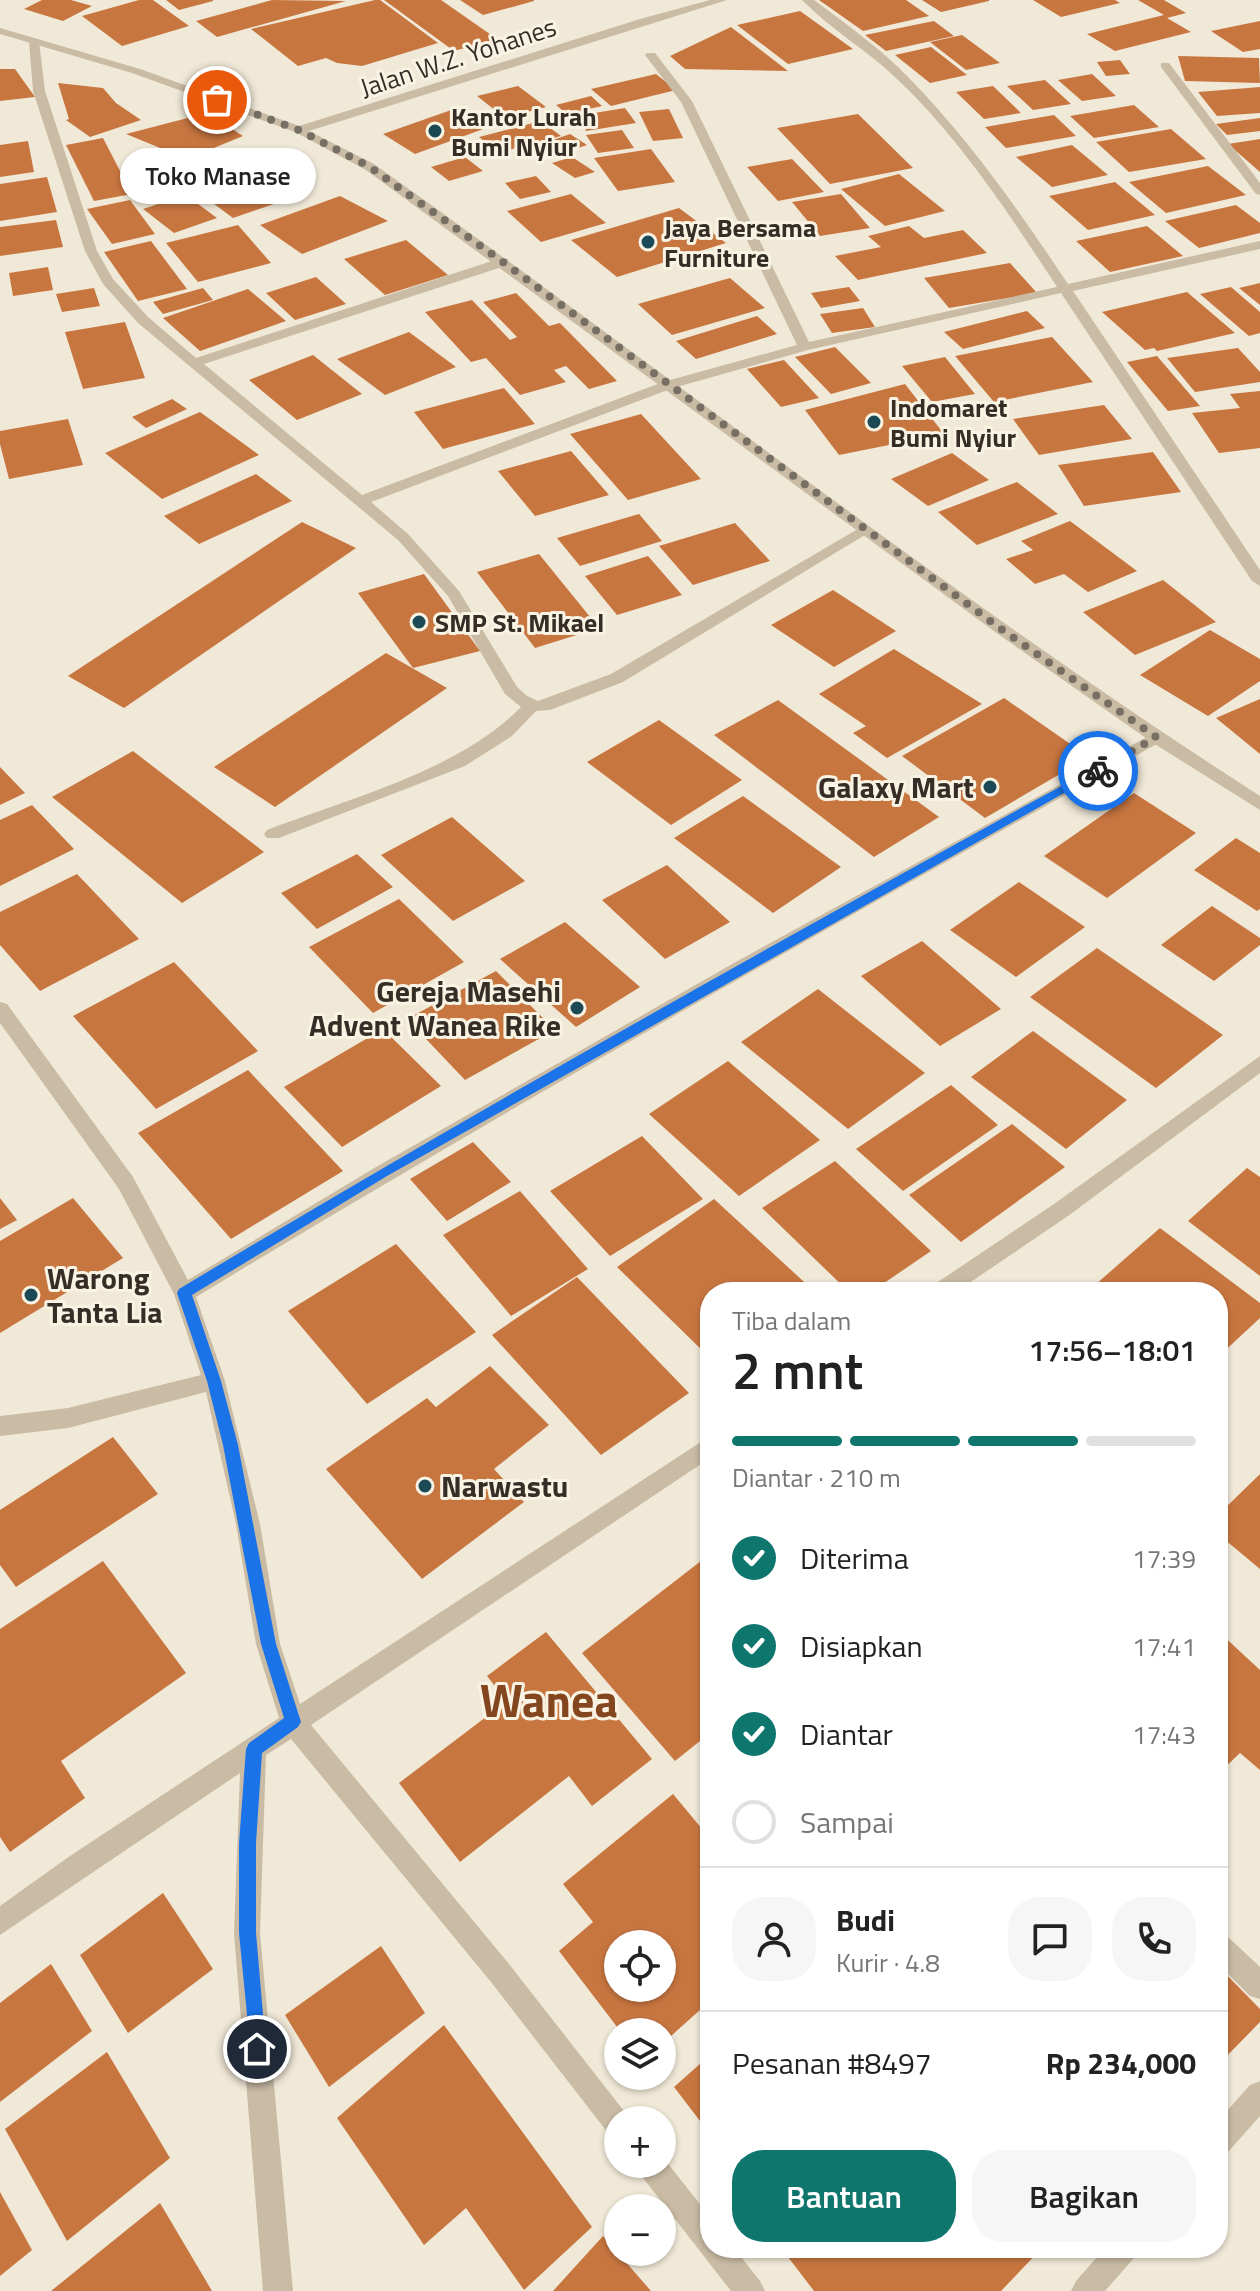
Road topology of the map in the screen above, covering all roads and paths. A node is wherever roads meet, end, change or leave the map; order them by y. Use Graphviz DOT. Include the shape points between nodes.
graph roads {
  1 [pos="722,0"];
  2 [pos="807,0"];
  3 [pos="0,31"];
  4 [pos="34,41"];
  5 [pos="651,55"];
  6 [pos="1165,65"];
  7 [pos="299,130"];
  8 [pos="1260,191"];
  9 [pos="1260,245"];
  10 [pos="503,262"];
  11 [pos="1067,290"];
  12 [pos="805,347"];
  13 [pos="193,363"];
  14 [pos="668,385"];
  15 [pos="361,501"];
  16 [pos="866,530"];
  17 [pos="1260,581"];
  18 [pos="532,706"];
  19 [pos="1156,737"];
  20 [pos="1260,804"];
  21 [pos="273,834"];
  22 [pos="0,1009"];
  23 [pos="1260,1063"];
  24 [pos="954,1282"];
  25 [pos="184,1293"];
  26 [pos="214,1381"];
  27 [pos="0,1426"];
  28 [pos="700,1453"];
  29 [pos="293,1722"];
  30 [pos="254,1749"];
  31 [pos="0,1922"];
  32 [pos="1228,1955"];
  33 [pos="1260,1986"];
  34 [pos="1260,2095"];
  35 [pos="605,2106"];
  36 [pos="1228,2131"];
  37 [pos="661,2178"];
  38 [pos="700,2227"];
  39 [pos="724,2258"];
  40 [pos="1115,2258"];
  41 [pos="278,2291"];
  42 [pos="750,2291"];
  43 [pos="1086,2291"];
  1 -- 7 [label="street, Jalan W.Z. Yohanes"];
  2 -- 11 [label="street" via="868,46 929,105 1011,208"];
  3 -- 4 [label="street"];
  4 -- 7 [label="street" via="136,71"];
  4 -- 13 [label="street" via="39,91 91,251 108,281 143,320"];
  5 -- 12 [label="street" via="686,101"];
  6 -- 8 [label="street"];
  7 -- 10 [label="street" via="370,167"];
  9 -- 11 [label="street"];
  10 -- 13 [label="street"];
  10 -- 14 [label="street"];
  11 -- 12 [label="street"];
  11 -- 17 [label="street"];
  12 -- 14 [label="street"];
  13 -- 15 [label="street"];
  14 -- 15 [label="street"];
  14 -- 16 [label="street"];
  15 -- 18 [label="street" via="403,537 454,594 511,690"];
  16 -- 18 [label="street" via="617,678"];
  16 -- 19 [label="street"];
  18 -- 21 [label="street" via="506,732 459,762"];
  19 -- 20 [label="street"];
  19 -- 25 [label="street" via="748,964"];
  22 -- 25 [label="street" via="126,1183"];
  23 -- 24 [label="street"];
  25 -- 26 [label="street"];
  26 -- 27 [label="street" via="68,1418"];
  26 -- 29 [label="street" via="248,1524 268,1644"];
  28 -- 29 [label="street"];
  29 -- 30 [label="street"];
  29 -- 35 [label="street"];
  30 -- 31 [label="street"];
  30 -- 41 [label="street" via="247,1933"];
  32 -- 33 [label="street"];
  34 -- 36 [label="street"];
  37 -- 38 [label="street"];
  39 -- 42 [label="street"];
  40 -- 43 [label="street"];
}
